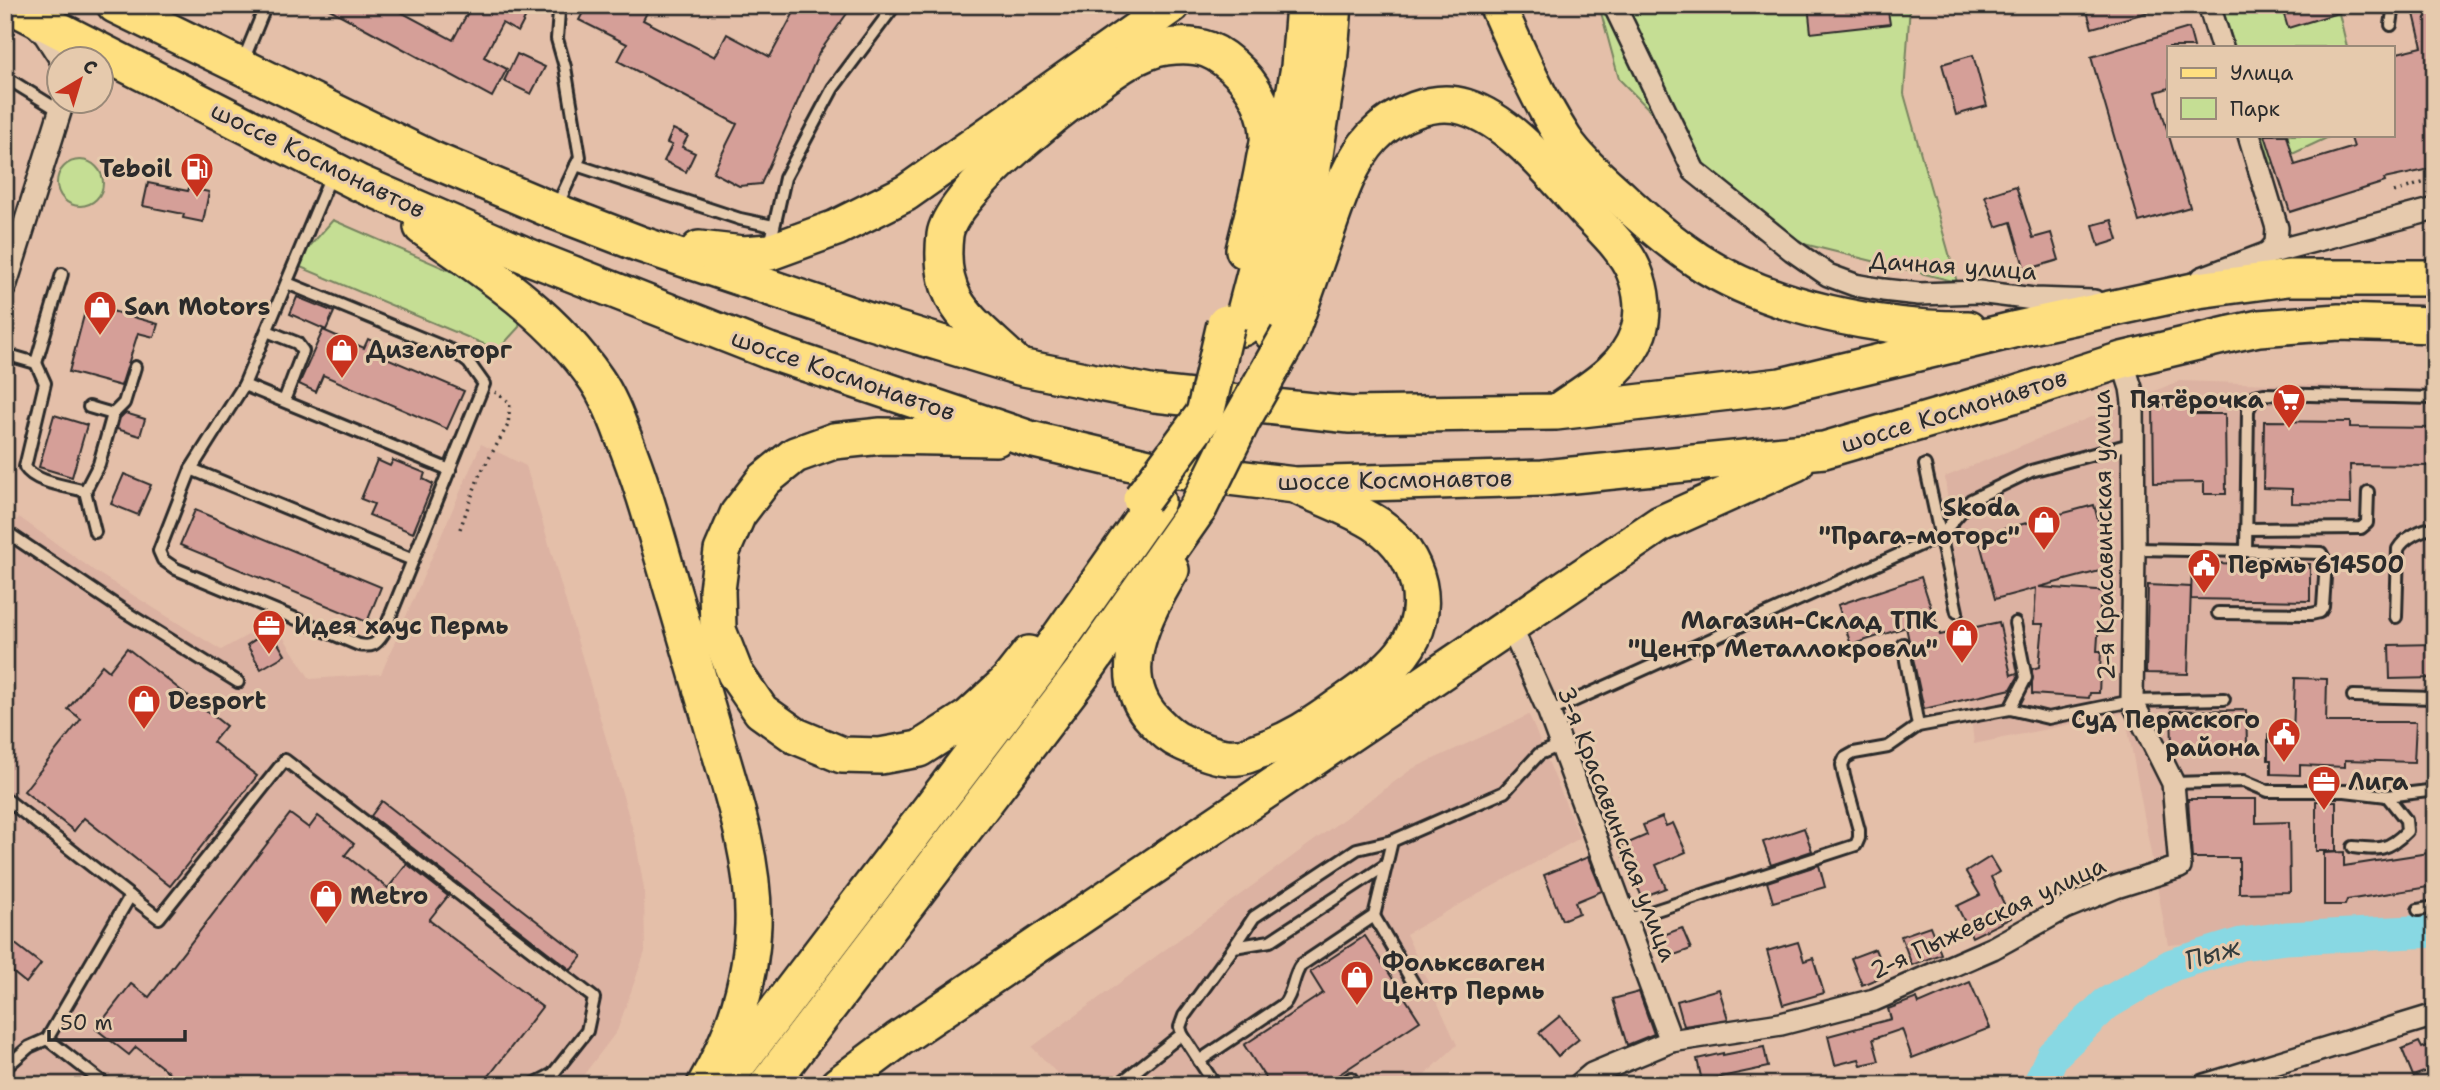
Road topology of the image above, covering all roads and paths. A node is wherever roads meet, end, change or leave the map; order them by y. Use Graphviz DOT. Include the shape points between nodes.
graph roads {
  1 [pos="115,5"];
  2 [pos="266,5"];
  3 [pos="562,5"];
  4 [pos="895,5"];
  5 [pos="1172,5"];
  6 [pos="1305,5"];
  7 [pos="1333,5"];
  8 [pos="1497,5"];
  9 [pos="1614,5"];
  10 [pos="2209,5"];
  11 [pos="2394,5"];
  12 [pos="14,7"];
  13 [pos="2391,25"];
  14 [pos="52,46"];
  15 [pos="2222,46"];
  16 [pos="241,68"];
  17 [pos="116,73"];
  18 [pos="5,77"];
  19 [pos="163,84"];
  20 [pos="46,98"];
  21 [pos="59,116"];
  22 [pos="2249,136"];
  23 [pos="576,165"];
  24 [pos="346,177"];
  25 [pos="2435,179"];
  26 [pos="2394,192"];
  27 [pos="2435,209"];
  28 [pos="554,211"];
  29 [pos="771,239"];
  30 [pos="640,244"];
  31 [pos="2268,253"];
  32 [pos="62,274"];
  33 [pos="2435,278"];
  34 [pos="287,283"];
  35 [pos="5,287"];
  36 [pos="2134,303"];
  37 [pos="2435,325"];
  38 [pos="2017,329"];
  39 [pos="1257,330"];
  40 [pos="267,331"];
  41 [pos="5,354"];
  42 [pos="2122,360"];
  43 [pos="36,363"];
  44 [pos="135,367"];
  45 [pos="1019,367"];
  46 [pos="484,384"];
  47 [pos="244,385"];
  48 [pos="2435,398"];
  49 [pos="284,401"];
  50 [pos="89,407"];
  51 [pos="1556,412"];
  52 [pos="113,414"];
  53 [pos="1030,439"];
  54 [pos="2134,443"];
  55 [pos="1824,450"];
  56 [pos="1925,466"];
  57 [pos="191,469"];
  58 [pos="450,470"];
  59 [pos="1295,485"];
  60 [pos="85,491"];
  61 [pos="2368,492"];
  62 [pos="1149,500"];
  63 [pos="1205,509"];
  64 [pos="2435,528"];
  65 [pos="460,529"];
  66 [pos="2246,530"];
  67 [pos="5,531"];
  68 [pos="95,532"];
  69 [pos="1940,536"];
  70 [pos="2134,549"];
  71 [pos="2246,551"];
  72 [pos="413,560"];
  73 [pos="1957,612"];
  74 [pos="2218,613"];
  75 [pos="2396,617"];
  76 [pos="2015,623"];
  77 [pos="1511,626"];
  78 [pos="1903,644"];
  79 [pos="238,681"];
  80 [pos="2353,696"];
  81 [pos="2435,698"];
  82 [pos="2224,699"];
  83 [pos="2132,701"];
  84 [pos="2010,709"];
  85 [pos="1549,712"];
  86 [pos="1918,726"];
  87 [pos="1561,745"];
  88 [pos="2173,783"];
  89 [pos="2435,793"];
  90 [pos="2387,796"];
  91 [pos="5,798"];
  92 [pos="1392,841"];
  93 [pos="2353,847"];
  94 [pos="1386,865"];
  95 [pos="2180,867"];
  96 [pos="130,896"];
  97 [pos="2435,906"];
  98 [pos="2418,910"];
  99 [pos="1374,916"];
  100 [pos="1626,919"];
  101 [pos="1234,947"];
  102 [pos="1416,988"];
  103 [pos="2435,1014"];
  104 [pos="1182,1034"];
  105 [pos="47,1039"];
  106 [pos="1671,1041"];
  107 [pos="1199,1061"];
  108 [pos="5,1068"];
  109 [pos="1351,1078"];
  110 [pos="106,1085"];
  111 [pos="533,1085"];
  112 [pos="705,1085"];
  113 [pos="721,1085"];
  114 [pos="768,1085"];
  115 [pos="838,1085"];
  116 [pos="1118,1085"];
  117 [pos="1215,1085"];
  118 [pos="1340,1085"];
  119 [pos="1579,1085"];
  120 [pos="2205,1085"];
  1 -- 16 [label="main road, шоссе Космонавтов"];
  2 -- 16 [label="lane"];
  3 -- 23 [label="lane" via="557,38 580,157"];
  4 -- 29 [label="lane" via="834,88 785,178"];
  5 -- 29 [label="main road" via="906,193 836,228"];
  6 -- 39 [label="highway" via="1300,67"];
  7 -- 39 [label="highway" via="1307,200"];
  8 -- 38 [label="main road" via="1565,140 1639,216 1698,261 1748,288 1821,311 1950,330"];
  9 -- 36 [label="street, Дачная улица" via="1694,171 1828,275 1855,285 1907,293 1978,292"];
  10 -- 15 [label="street"];
  11 -- 13 [label="lane"];
  12 -- 14 [label="street"];
  12 -- 19 [label="main road, шоссе Космонавтов"];
  16 -- 28 [label="main road, шоссе Космонавтов" via="431,159"];
  17 -- 19 [label="street"];
  18 -- 20 [label="lane"];
  19 -- 24 [label="main road, шоссе Космонавтов"];
  21 -- 35 [label="street"];
  22 -- 31 [label="street" via="2277,228 2276,244"];
  23 -- 28 [label="lane"];
  23 -- 29 [label="lane" via="740,219"];
  24 -- 34 [label="lane"];
  24 -- 53 [label="main road, шоссе Космонавтов" via="532,258 769,351"];
  24 -- 112 [label="main road" via="504,284 551,323 598,382 636,467 727,774 750,882 753,923 741,1006 724,1053"];
  25 -- 26 [label="path"];
  27 -- 31 [label="street"];
  28 -- 30 [label="main road, шоссе Космонавтов"];
  29 -- 30 [label="main road" via="743,254"];
  30 -- 45 [label="main road, шоссе Космонавтов"];
  31 -- 36 [label="street"];
  32 -- 43 [label="lane"];
  33 -- 36 [label="main road, шоссе Космонавтов" via="2288,278"];
  34 -- 40 [label="lane"];
  34 -- 46 [label="lane" via="463,356"];
  36 -- 38 [label="main road, шоссе Космонавтов"];
  37 -- 42 [label="main road, шоссе Космонавтов" via="2339,322 2259,328"];
  38 -- 51 [label="main road, шоссе Космонавтов" via="1781,386"];
  39 -- 45 [label="main road" via="1261,181 1268,136 1261,104 1225,58 1196,45 1163,47 1128,61 1051,118 982,178 945,231 944,276 952,299"];
  39 -- 51 [label="main road" via="1374,136 1400,115 1429,106 1463,106 1496,122 1535,155 1618,246 1634,270 1643,304 1639,332 1628,354 1613,373"];
  39 -- 62 [label="highway, bridge"];
  39 -- 63 [label="highway, bridge" via="1241,421"];
  40 -- 47 [label="lane"];
  40 -- 49 [label="lane" via="297,343 303,351"];
  41 -- 43 [label="lane"];
  42 -- 54 [label="street, 2-я Красавинская улица" via="2131,388"];
  42 -- 55 [label="main road, шоссе Космонавтов"];
  43 -- 60 [label="lane" via="45,383 25,467 38,478"];
  44 -- 52 [label="lane" via="124,403"];
  45 -- 51 [label="main road, шоссе Космонавтов" via="1155,394 1350,415"];
  46 -- 58 [label="lane"];
  46 -- 65 [label="path" via="509,403 508,425 479,476"];
  47 -- 49 [label="lane"];
  47 -- 57 [label="lane"];
  48 -- 66 [label="lane" via="2255,396 2248,410"];
  49 -- 58 [label="lane"];
  50 -- 52 [label="lane"];
  52 -- 60 [label="lane" via="99,464"];
  53 -- 59 [label="main road, шоссе Космонавтов" via="1153,468"];
  53 -- 62 [label="main road" via="880,436 834,442 795,455 764,480 738,514 722,551 717,590 718,630 735,673 761,711 796,736 842,755 880,756 919,749 969,718 1007,682 1110,539"];
  54 -- 69 [label="lane" via="2031,471 1995,488 1971,500"];
  54 -- 70 [label="street, 2-я Красавинская улица"];
  55 -- 59 [label="main road, шоссе Космонавтов" via="1544,478"];
  55 -- 77 [label="main road" via="1660,524"];
  56 -- 69 [label="lane"];
  57 -- 72 [label="lane"];
  57 -- 72 [label="lane" via="159,551 163,560 359,645 377,643"];
  58 -- 72 [label="lane"];
  59 -- 63 [label="main road" via="1377,525 1402,547 1415,567 1421,594 1417,625 1403,653 1370,685 1302,734 1238,757 1208,753 1170,736 1145,711 1132,681 1136,642 1150,606"];
  60 -- 68 [label="lane"];
  61 -- 66 [label="lane" via="2367,523 2361,528"];
  62 -- 113 [label="highway" via="1043,663"];
  63 -- 114 [label="highway"];
  64 -- 75 [label="lane" via="2406,540 2398,549"];
  66 -- 71 [label="lane"];
  67 -- 79 [label="lane"];
  69 -- 73 [label="lane"];
  69 -- 85 [label="lane"];
  70 -- 71 [label="lane"];
  70 -- 83 [label="street, 2-я Красавинская улица"];
  71 -- 74 [label="lane" via="2321,553 2326,562 2323,607 2311,614"];
  76 -- 84 [label="lane" via="2026,678"];
  77 -- 85 [label="street, 3-я Красавинская улица"];
  77 -- 115 [label="main road" via="899,1039"];
  78 -- 86 [label="lane"];
  80 -- 81 [label="lane"];
  82 -- 83 [label="lane"];
  83 -- 84 [label="lane" via="2048,718"];
  83 -- 88 [label="street, 2-я Красавинская улица"];
  84 -- 86 [label="lane"];
  85 -- 87 [label="street, 3-я Красавинская улица"];
  86 -- 100 [label="lane" via="1888,747 1854,753 1842,765 1859,830 1856,845"];
  87 -- 92 [label="lane" via="1539,754 1504,792"];
  87 -- 100 [label="street, 3-я Красавинская улица"];
  88 -- 90 [label="lane" via="2244,781 2268,791"];
  88 -- 95 [label="street, 2-я Красавинская улица"];
  89 -- 90 [label="lane"];
  90 -- 93 [label="lane" via="2406,820 2407,831 2398,841 2377,850"];
  91 -- 96 [label="lane"];
  92 -- 94 [label="lane"];
  92 -- 101 [label="lane" via="1357,849 1254,917"];
  94 -- 99 [label="lane"];
  94 -- 101 [label="lane" via="1270,941"];
  95 -- 106 [label="street, 2-я Пыжевская улица" via="2065,908 1993,948 1874,1000 1782,1024"];
  96 -- 105 [label="lane"];
  96 -- 111 [label="lane" via="159,918 285,760 594,998 587,1031 553,1074"];
  97 -- 98 [label="lane"];
  99 -- 102 [label="lane"];
  99 -- 107 [label="lane" via="1301,965 1284,1004"];
  100 -- 106 [label="street, 3-я Красавинская улица"];
  101 -- 104 [label="lane" via="1181,1021"];
  103 -- 120 [label="street"];
  104 -- 107 [label="lane"];
  104 -- 116 [label="lane"];
  105 -- 108 [label="lane" via="29,1047"];
  105 -- 110 [label="lane"];
  106 -- 119 [label="street, 2-я Пыжевская улица" via="1592,1074"];
  107 -- 117 [label="lane"];
  109 -- 118 [label="lane"];
}
